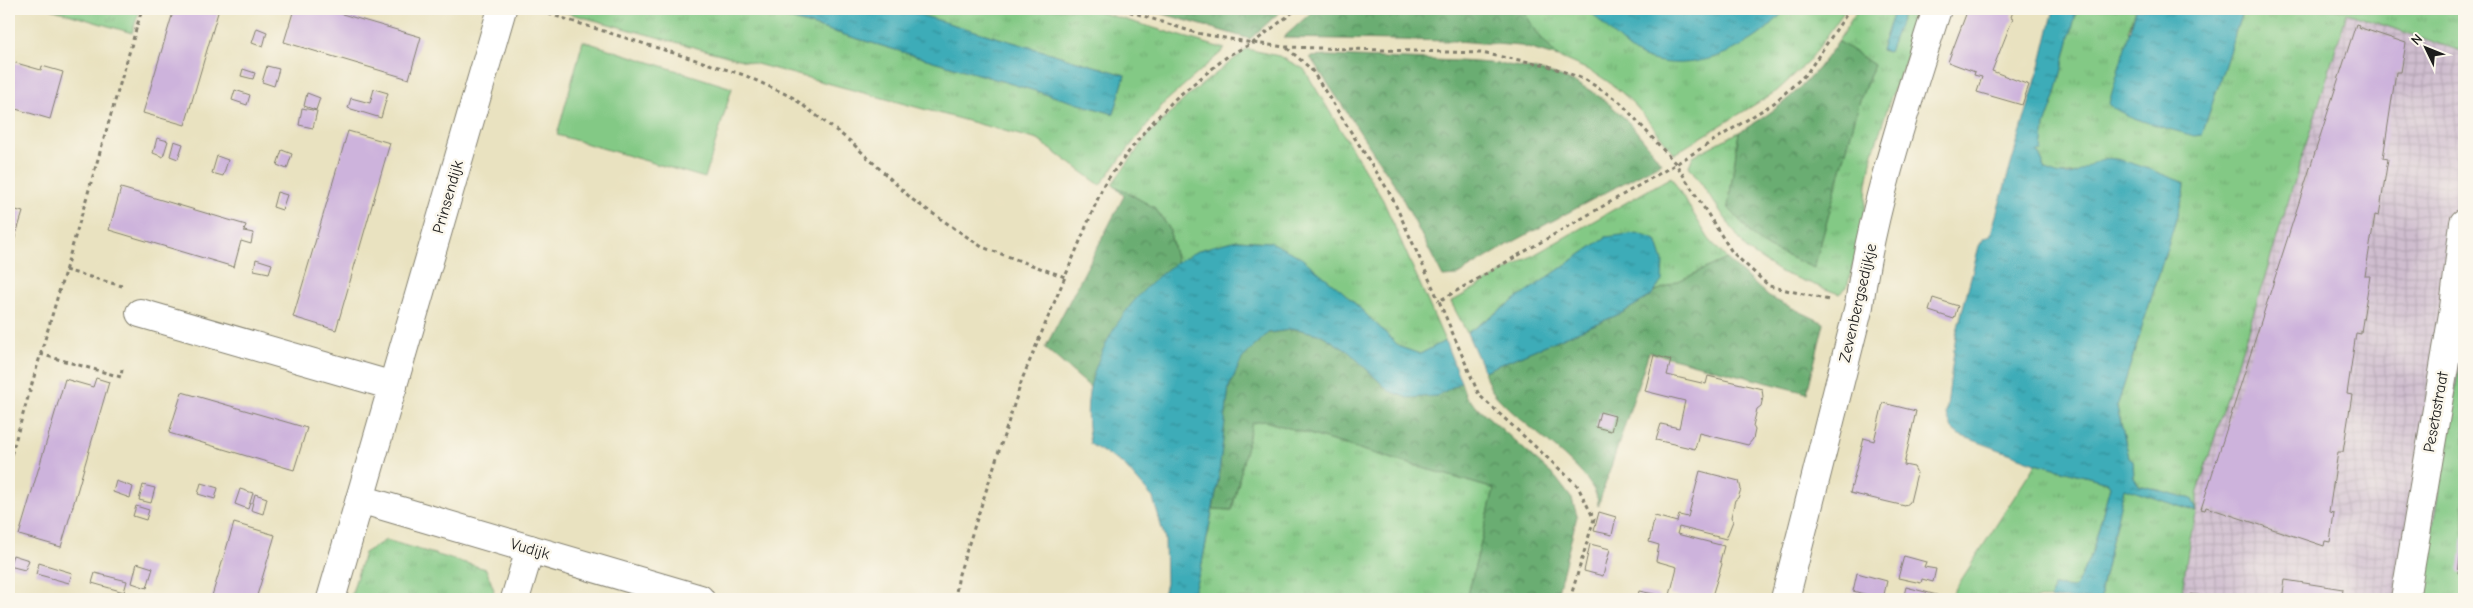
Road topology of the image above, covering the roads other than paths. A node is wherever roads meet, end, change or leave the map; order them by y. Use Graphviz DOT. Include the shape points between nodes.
graph roads {
  1 [pos="502,9"];
  2 [pos="1936,9"];
  3 [pos="2464,223"];
  4 [pos="2459,309"];
  5 [pos="140,313"];
  6 [pos="394,386"];
  7 [pos="360,499"];
  8 [pos="530,550"];
  9 [pos="331,599"];
  10 [pos="515,599"];
  11 [pos="700,599"];
  12 [pos="1785,599"];
  13 [pos="2405,599"];
  1 -- 6 [label="street, Prinsendijk"];
  2 -- 12 [label="street, Zevenbergsedijkje" via="1898,134 1862,278 1859,306"];
  3 -- 4 [label="street, Pesetastraat"];
  4 -- 13 [label="street, Pesetastraat"];
  5 -- 6 [label="street"];
  6 -- 7 [label="street, Prinsendijk"];
  7 -- 8 [label="street, Vudijk"];
  7 -- 9 [label="street, Prinsendijk"];
  8 -- 10 [label="street"];
  8 -- 11 [label="street, Vudijk"];
}
